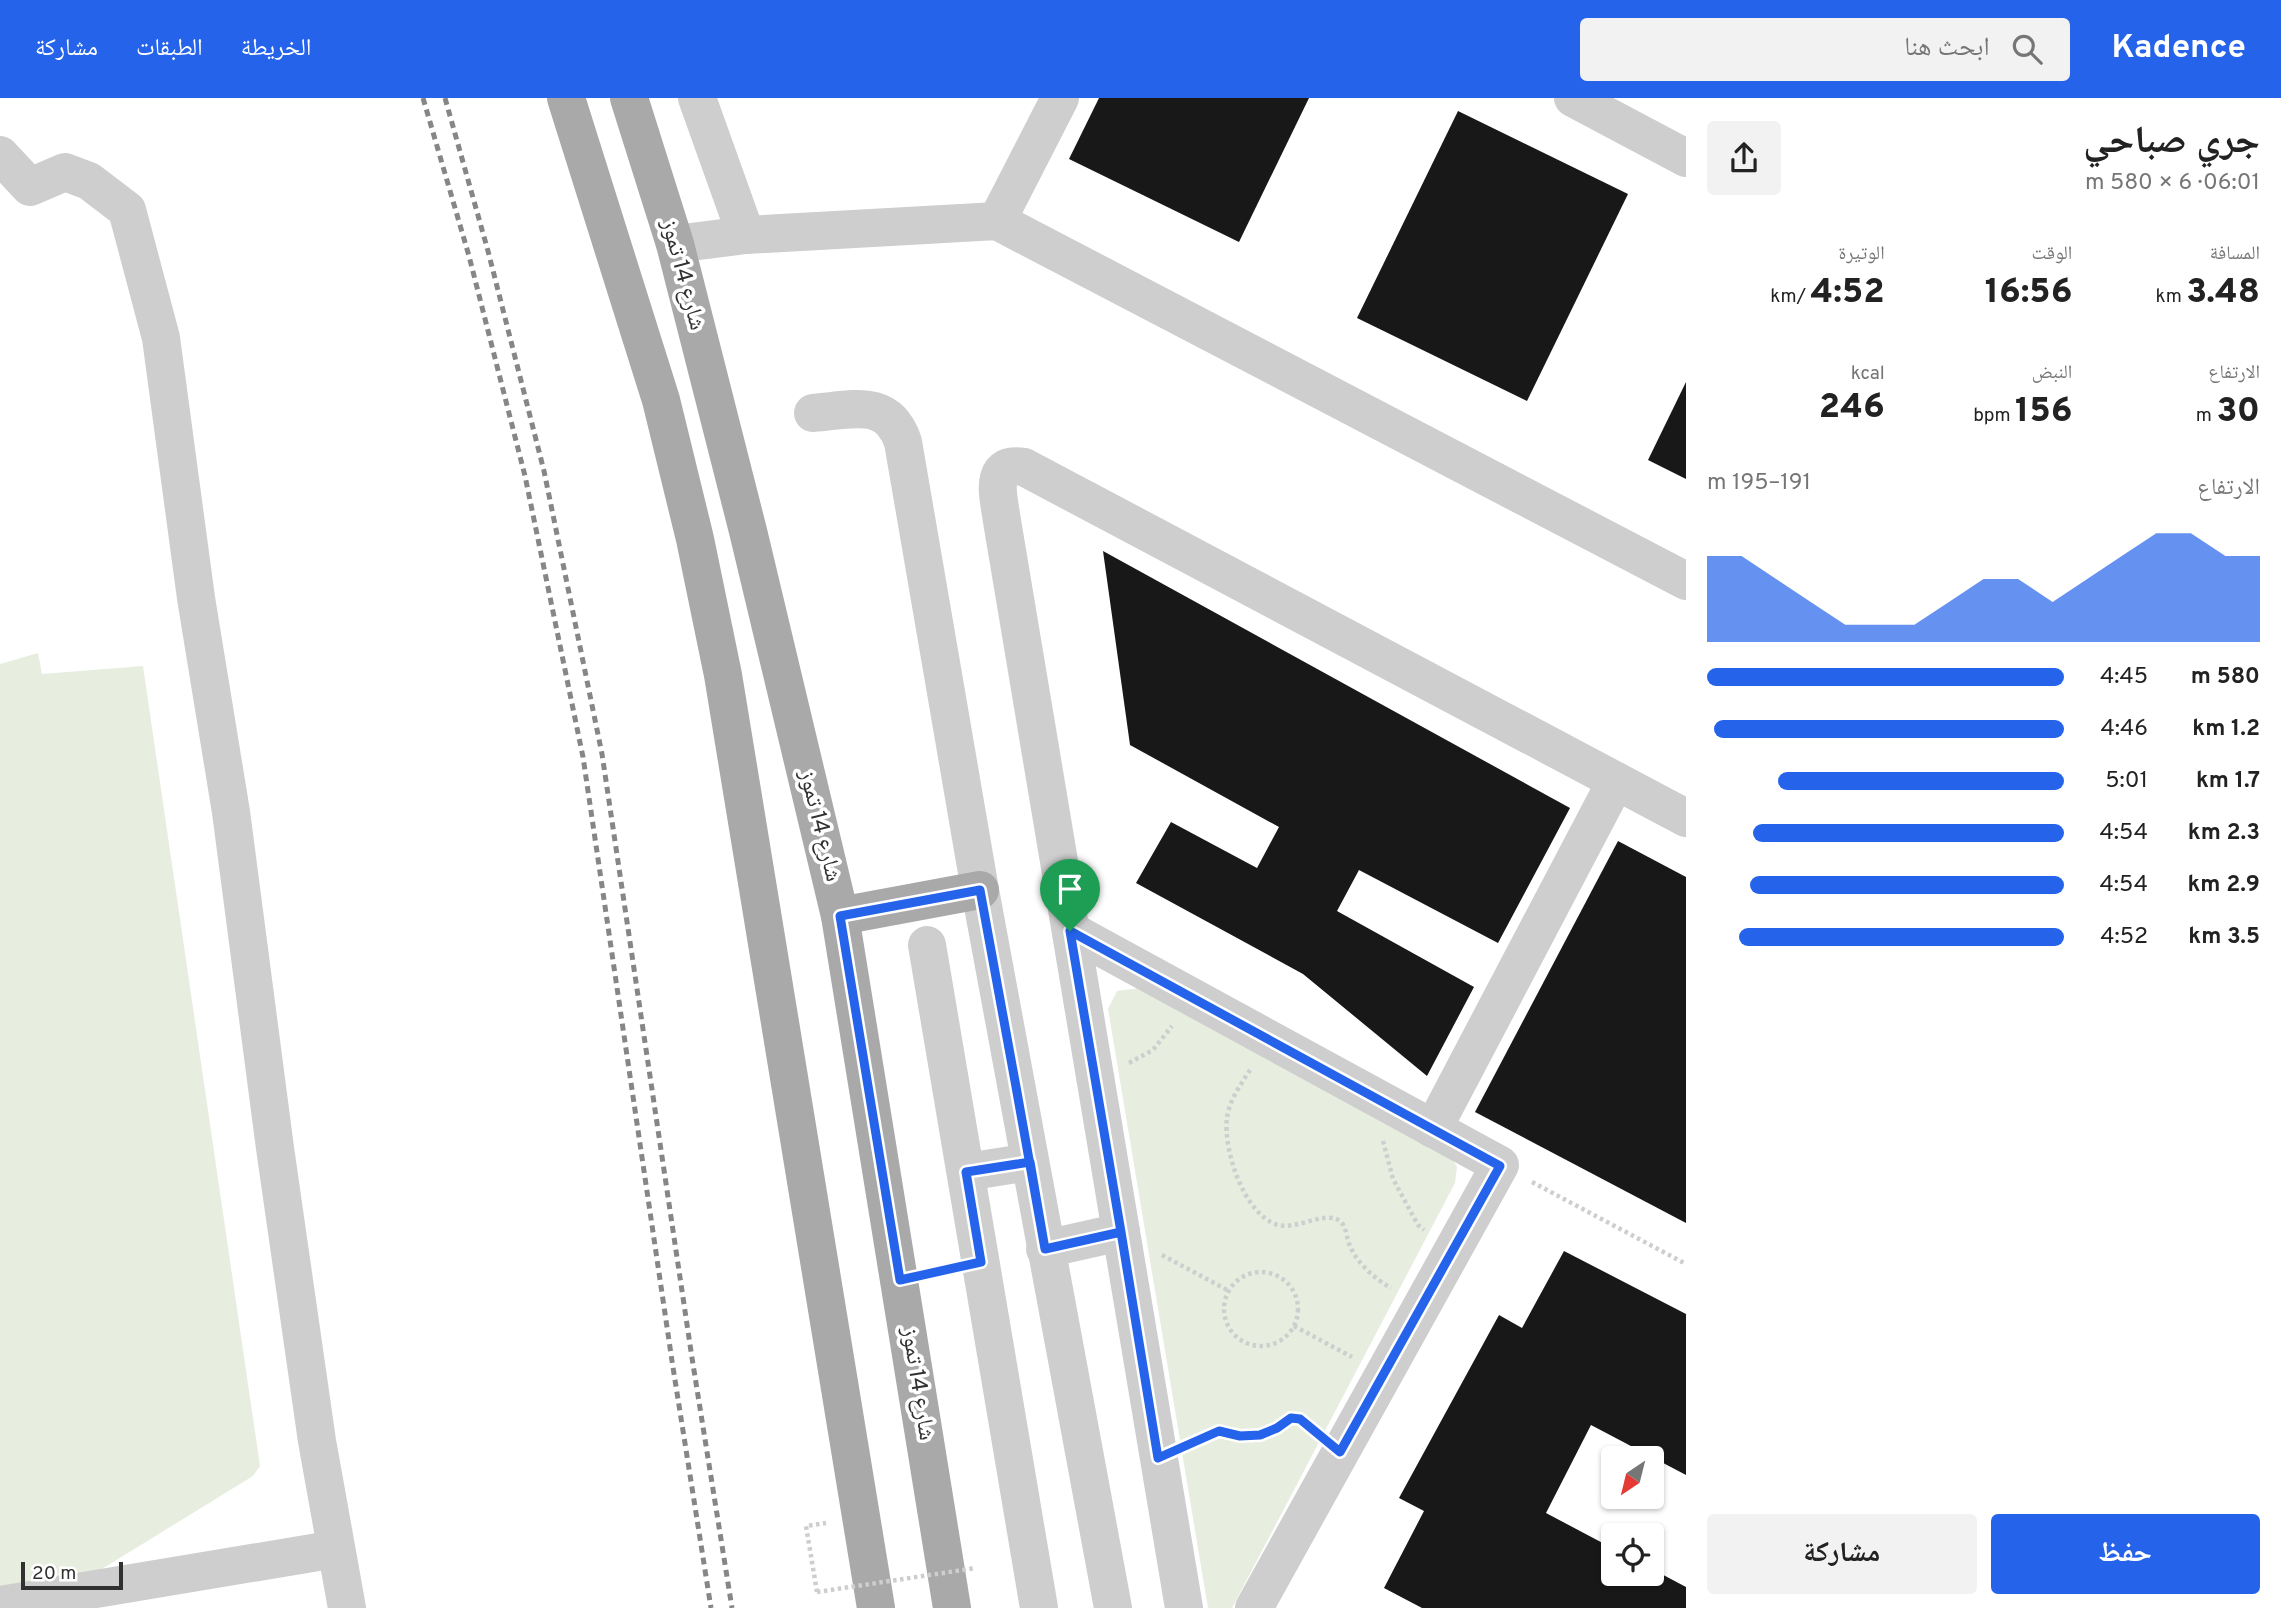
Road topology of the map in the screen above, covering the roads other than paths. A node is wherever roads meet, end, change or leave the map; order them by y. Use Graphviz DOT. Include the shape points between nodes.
graph roads {
  1 [pos="566,98"];
  2 [pos="629,98"];
  3 [pos="697,98"];
  4 [pos="1060,98"];
  5 [pos="1573,98"];
  6 [pos="0,155"];
  7 [pos="1686,158"];
  8 [pos="15,191"];
  9 [pos="997,221"];
  10 [pos="746,235"];
  11 [pos="675,244"];
  12 [pos="813,413"];
  13 [pos="1686,580"];
  14 [pos="1616,781"];
  15 [pos="1686,818"];
  16 [pos="980,890"];
  17 [pos="840,916"];
  18 [pos="1070,931"];
  19 [pos="928,945"];
  20 [pos="1433,1129"];
  21 [pos="1030,1162"];
  22 [pos="966,1172"];
  23 [pos="1121,1232"];
  24 [pos="1045,1249"];
  25 [pos="336,1549"];
  26 [pos="0,1605"];
  27 [pos="347,1608"];
  28 [pos="876,1608"];
  29 [pos="952,1608"];
  30 [pos="1039,1608"];
  31 [pos="1113,1608"];
  32 [pos="1184,1608"];
  33 [pos="1254,1608"];
  1 -- 28 [label="main road" via="661,400 704,580"];
  2 -- 11 [label="main road, شارع 14 تموز"];
  3 -- 10 [label="street"];
  4 -- 9 [label="street"];
  5 -- 7 [label="street"];
  6 -- 8 [label="street"];
  8 -- 25 [label="street" via="65,172 89,181 127,210 161,338 305,1361"];
  9 -- 10 [label="street"];
  9 -- 13 [label="street"];
  10 -- 11 [label="street"];
  11 -- 17 [label="main road, شارع 14 تموز"];
  12 -- 16 [label="street" via="871,409 898,427"];
  14 -- 15 [label="street"];
  14 -- 18 [label="street" via="1024,467 1012,465 1002,470 998,492"];
  14 -- 20 [label="street"];
  16 -- 17 [label="main road"];
  16 -- 21 [label="street"];
  17 -- 29 [label="main road, شارع 14 تموز"];
  18 -- 20 [label="street"];
  18 -- 23 [label="street"];
  19 -- 22 [label="street"];
  20 -- 33 [label="street" via="1500,1166"];
  21 -- 22 [label="street"];
  21 -- 24 [label="street"];
  22 -- 30 [label="street"];
  23 -- 24 [label="street"];
  23 -- 32 [label="street"];
  24 -- 31 [label="street"];
  25 -- 26 [label="street"];
  25 -- 27 [label="street"];
}
